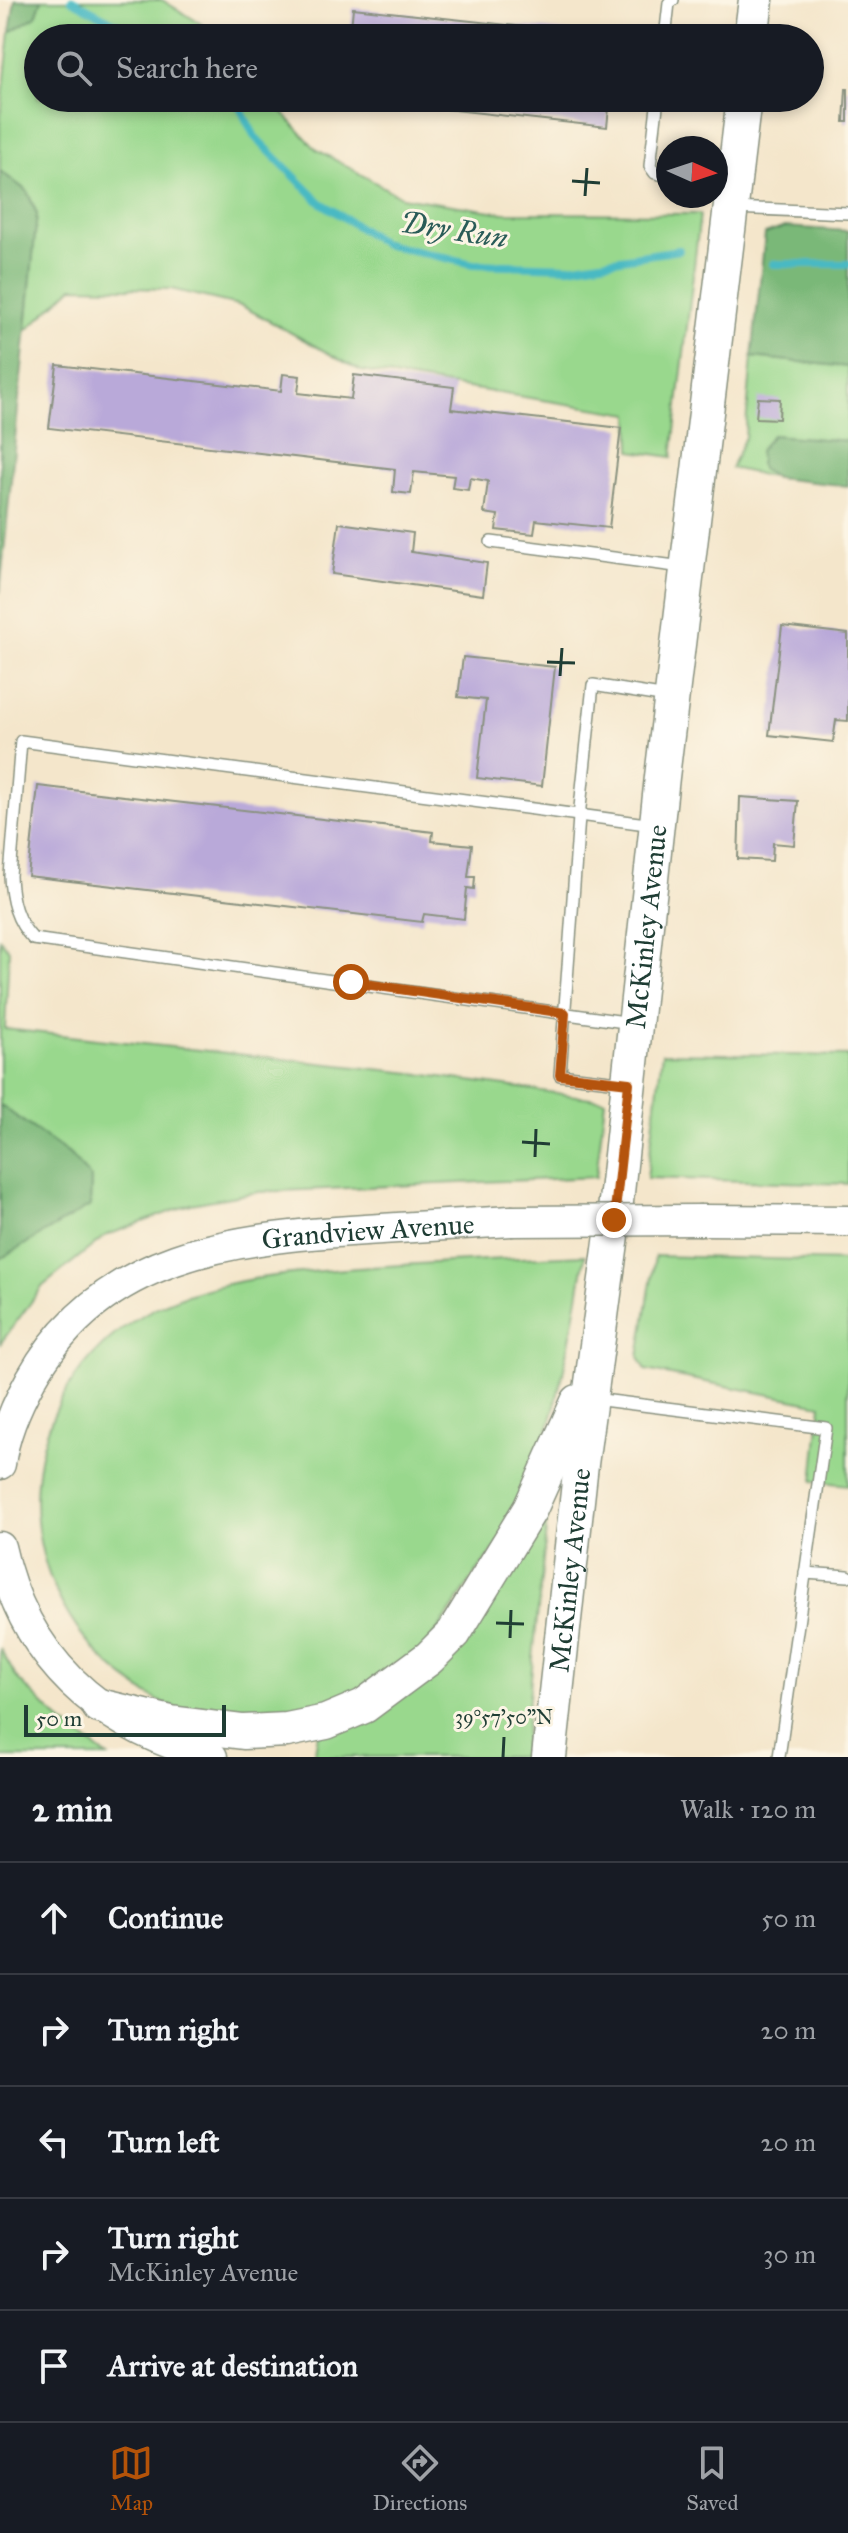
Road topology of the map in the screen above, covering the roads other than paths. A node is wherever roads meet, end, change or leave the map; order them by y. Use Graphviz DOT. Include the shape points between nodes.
graph roads {
  1 [pos="673,0"];
  2 [pos="756,0"];
  3 [pos="667,24"];
  4 [pos="753,24"];
  5 [pos="656,112"];
  6 [pos="742,112"];
  7 [pos="656,173"];
  8 [pos="730,194"];
  9 [pos="848,213"];
  10 [pos="491,542"];
  11 [pos="688,567"];
  12 [pos="672,698"];
  13 [pos="579,817"];
  14 [pos="657,826"];
  15 [pos="565,1013"];
  16 [pos="637,1023"];
  17 [pos="629,1083"];
  18 [pos="848,1221"];
  19 [pos="594,1365"];
  20 [pos="589,1399"];
  21 [pos="0,1464"];
  22 [pos="0,1547"];
  23 [pos="805,1573"];
  24 [pos="848,1576"];
  25 [pos="99,1706"];
  26 [pos="212,1757"];
  27 [pos="549,1757"];
  28 [pos="779,1757"];
  1 -- 3 [label="lane"];
  2 -- 4 [label="main road"];
  5 -- 7 [label="lane" via="650,166"];
  6 -- 8 [label="main road, McKinley Avenue"];
  8 -- 9 [label="lane"];
  8 -- 11 [label="main road, McKinley Avenue"];
  10 -- 11 [label="lane"];
  11 -- 12 [label="main road, McKinley Avenue"];
  12 -- 13 [label="lane" via="593,685"];
  12 -- 14 [label="main road, McKinley Avenue"];
  13 -- 14 [label="lane"];
  13 -- 15 [label="lane"];
  13 -- 15 [label="lane" via="21,741 10,876 11,898 33,939"];
  14 -- 16 [label="main road, McKinley Avenue"];
  15 -- 16 [label="lane"];
  15 -- 17 [label="lane" via="560,1075"];
  16 -- 17 [label="main road, McKinley Avenue"];
  17 -- 19 [label="main road, McKinley Avenue"];
  18 -- 21 [label="main road, Grandview Avenue, bridge" via="511,1221 253,1239 202,1251 118,1285 63,1330 10,1419"];
  19 -- 20 [label="main road, McKinley Avenue"];
  19 -- 25 [label="main road" via="530,1509 473,1605 454,1633 388,1690 326,1722 287,1730 171,1723"];
  20 -- 23 [label="lane" via="826,1428"];
  20 -- 27 [label="main road, McKinley Avenue"];
  22 -- 25 [label="main road" via="18,1607 32,1630 56,1666"];
  23 -- 24 [label="lane"];
  23 -- 28 [label="lane"];
  25 -- 26 [label="main road" via="172,1746"];
}
